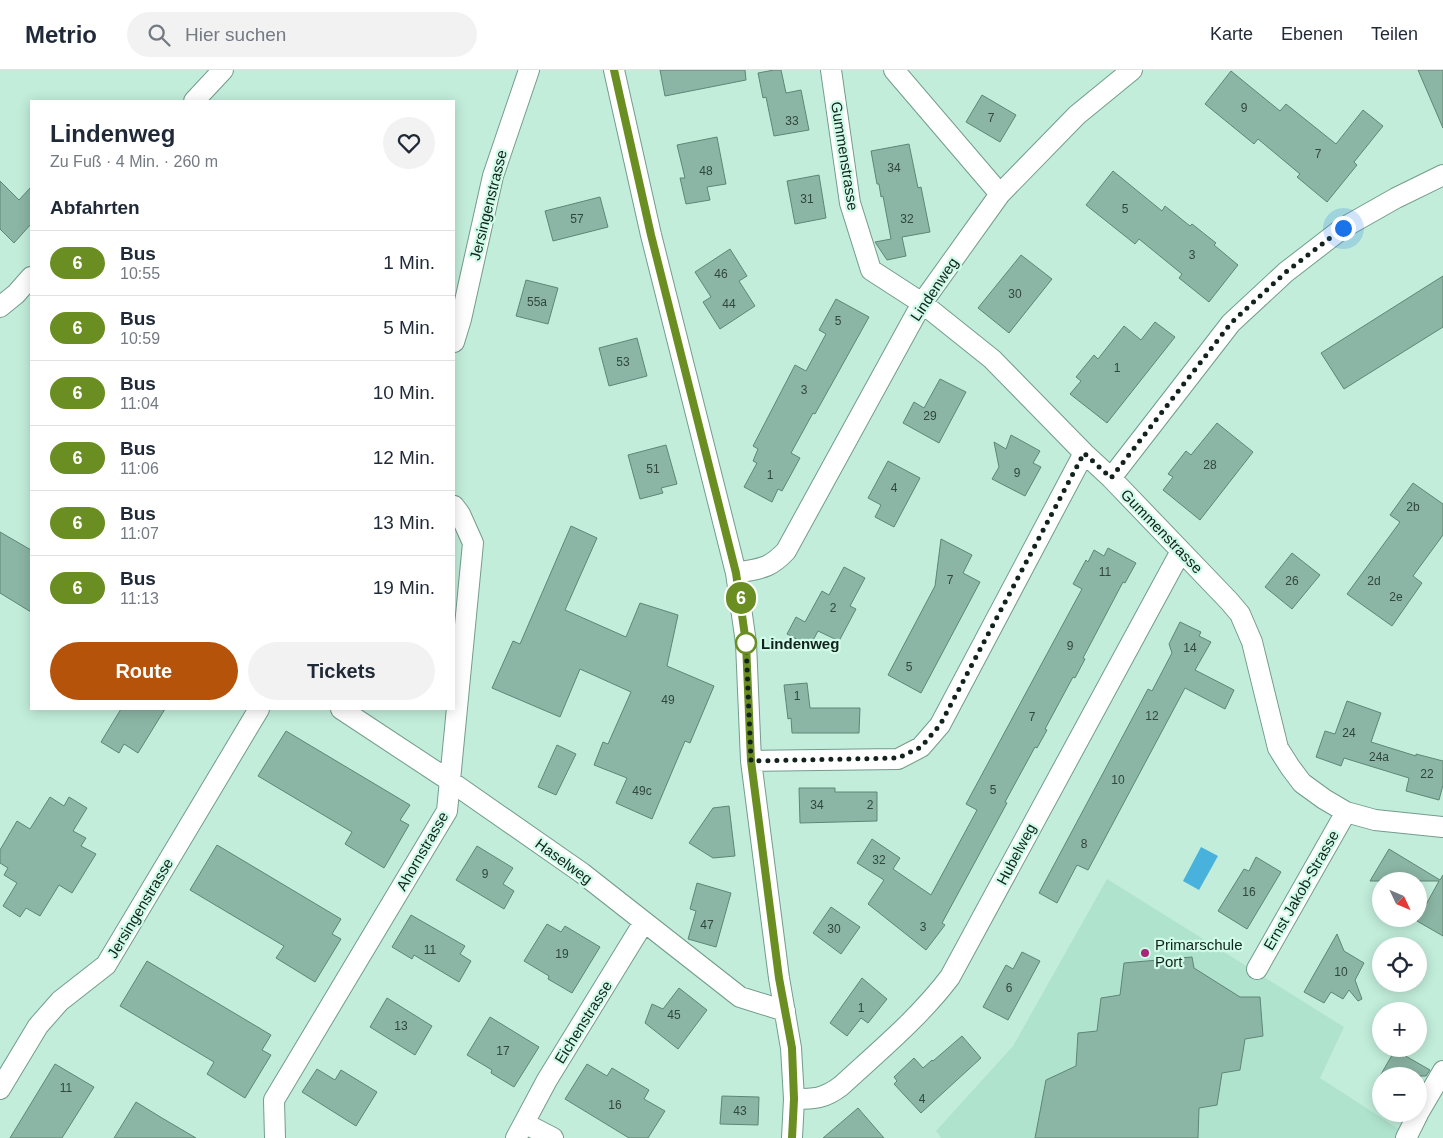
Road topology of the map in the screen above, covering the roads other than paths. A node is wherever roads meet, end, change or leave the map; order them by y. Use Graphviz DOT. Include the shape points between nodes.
graph roads {
  1 [pos="223,70"];
  2 [pos="529,70"];
  3 [pos="614,70"];
  4 [pos="831,70"];
  5 [pos="894,70"];
  6 [pos="1132,70"];
  7 [pos="195,100"];
  8 [pos="1443,175"];
  9 [pos="1000,194"];
  10 [pos="30,279"];
  11 [pos="922,303"];
  12 [pos="0,307"];
  13 [pos="455,339"];
  14 [pos="1084,453"];
  15 [pos="1111,478"];
  16 [pos="455,507"];
  17 [pos="1181,551"];
  18 [pos="736,573"];
  19 [pos="258,710"];
  20 [pos="343,710"];
  21 [pos="751,761"];
  22 [pos="450,781"];
  23 [pos="1346,812"];
  24 [pos="1443,827"];
  25 [pos="644,922"];
  26 [pos="1257,969"];
  27 [pos="785,1011"];
  28 [pos="1443,1071"];
  29 [pos="0,1089"];
  30 [pos="794,1099"];
  31 [pos="1413,1123"];
  32 [pos="520,1130"];
  33 [pos="275,1138"];
  34 [pos="552,1138"];
  35 [pos="792,1138"];
  1 -- 7 [label="street"];
  2 -- 13 [label="street, Jersingenstrasse" via="493,176"];
  3 -- 18 [label="street" via="651,235"];
  4 -- 11 [label="street, Gummenstrasse" via="850,203 871,270"];
  5 -- 9 [label="street"];
  6 -- 9 [label="street, Lindenweg" via="1077,115"];
  8 -- 15 [label="street" via="1343,228 1286,272 1231,323"];
  9 -- 11 [label="street, Lindenweg"];
  10 -- 12 [label="street"];
  11 -- 14 [label="street, Gummenstrasse" via="992,358"];
  11 -- 18 [label="street, Lindenweg" via="786,551 767,567"];
  14 -- 15 [label="street, Gummenstrasse"];
  14 -- 21 [label="street" via="940,725 921,747 898,758"];
  15 -- 17 [label="street, Gummenstrasse"];
  16 -- 22 [label="street, Ahornstrasse" via="473,544"];
  17 -- 23 [label="street, Gummenstrasse" via="1240,614 1252,642 1278,748 1290,767 1302,783"];
  17 -- 30 [label="street, Hubelweg" via="950,977 936,996 841,1086 819,1098"];
  18 -- 21 [label="street" via="746,643"];
  19 -- 29 [label="street, Jersingenstrasse" via="106,966 60,1000 38,1026"];
  20 -- 22 [label="street, Haselweg"];
  21 -- 27 [label="street"];
  22 -- 25 [label="street, Haselweg" via="582,873"];
  22 -- 33 [label="street, Ahornstrasse" via="447,811 274,1100"];
  23 -- 24 [label="street, Gummenstrasse" via="1375,820"];
  23 -- 26 [label="street, Ernst Jakob-Strasse"];
  25 -- 27 [label="street, Haselweg" via="740,997"];
  25 -- 32 [label="street, Eichenstrasse"];
  27 -- 30 [label="street" via="792,1048"];
  28 -- 31 [label="street"];
  30 -- 35 [label="street"];
  32 -- 34 [label="street, Eichenstrasse"];
}
